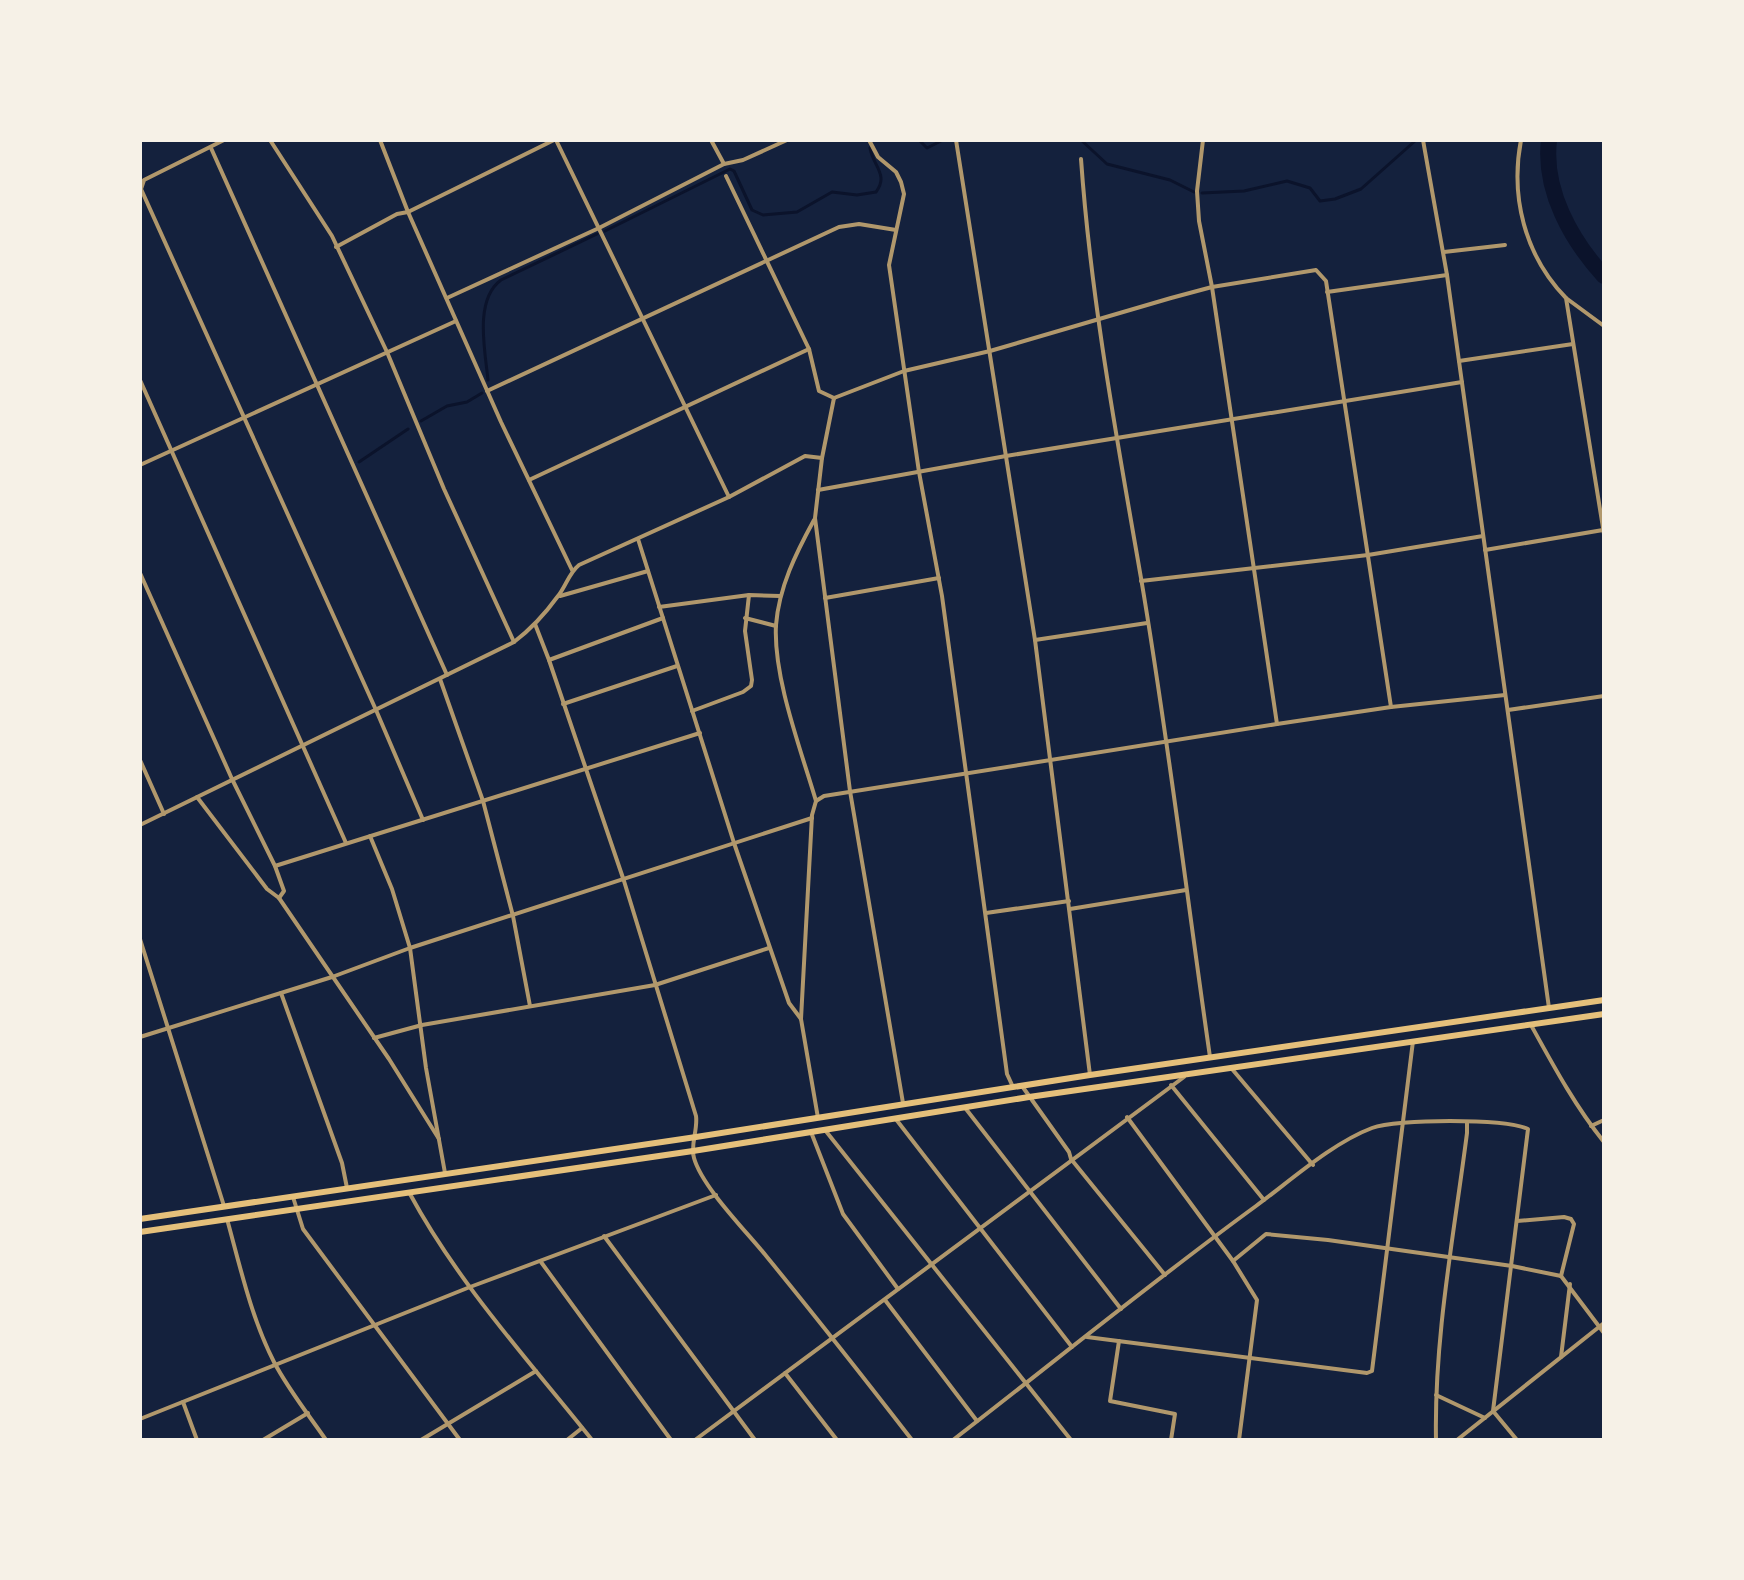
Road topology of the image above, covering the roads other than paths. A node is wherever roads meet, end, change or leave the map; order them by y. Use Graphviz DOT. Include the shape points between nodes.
graph roads {
  1 [pos="224,140"];
  2 [pos="270,140"];
  3 [pos="380,140"];
  4 [pos="555,140"];
  5 [pos="711,140"];
  6 [pos="787,140"];
  7 [pos="869,140"];
  8 [pos="956,140"];
  9 [pos="1203,140"];
  10 [pos="1423,140"];
  11 [pos="1521,140"];
  12 [pos="211,148"];
  13 [pos="1081,159"];
  14 [pos="724,164"];
  15 [pos="726,176"];
  16 [pos="142,182"];
  17 [pos="408,212"];
  18 [pos="599,228"];
  19 [pos="896,230"];
  20 [pos="1505,245"];
  21 [pos="336,247"];
  22 [pos="1443,252"];
  23 [pos="767,260"];
  24 [pos="1447,275"];
  25 [pos="1212,287"];
  26 [pos="1327,292"];
  27 [pos="447,298"];
  28 [pos="1566,298"];
  29 [pos="642,316"];
  30 [pos="1099,319"];
  31 [pos="456,321"];
  32 [pos="1604,326"];
  33 [pos="1573,344"];
  34 [pos="809,349"];
  35 [pos="990,351"];
  36 [pos="387,352"];
  37 [pos="1459,361"];
  38 [pos="904,371"];
  39 [pos="140,380"];
  40 [pos="1462,382"];
  41 [pos="316,384"];
  42 [pos="487,391"];
  43 [pos="834,398"];
  44 [pos="1344,402"];
  45 [pos="686,406"];
  46 [pos="244,417"];
  47 [pos="1231,421"];
  48 [pos="1116,440"];
  49 [pos="171,451"];
  50 [pos="1006,456"];
  51 [pos="822,458"];
  52 [pos="140,465"];
  53 [pos="919,472"];
  54 [pos="529,480"];
  55 [pos="818,490"];
  56 [pos="729,497"];
  57 [pos="815,518"];
  58 [pos="1604,532"];
  59 [pos="1483,536"];
  60 [pos="638,539"];
  61 [pos="1485,550"];
  62 [pos="1368,555"];
  63 [pos="1252,566"];
  64 [pos="572,570"];
  65 [pos="648,571"];
  66 [pos="140,573"];
  67 [pos="939,578"];
  68 [pos="1141,581"];
  69 [pos="749,595"];
  70 [pos="558,596"];
  71 [pos="781,596"];
  72 [pos="825,598"];
  73 [pos="659,607"];
  74 [pos="663,618"];
  75 [pos="745,618"];
  76 [pos="1147,623"];
  77 [pos="535,624"];
  78 [pos="776,626"];
  79 [pos="1035,640"];
  80 [pos="514,642"];
  81 [pos="549,660"];
  82 [pos="677,666"];
  83 [pos="447,676"];
  84 [pos="440,679"];
  85 [pos="1505,695"];
  86 [pos="1604,696"];
  87 [pos="563,704"];
  88 [pos="1391,707"];
  89 [pos="376,710"];
  90 [pos="1508,710"];
  91 [pos="692,711"];
  92 [pos="1277,724"];
  93 [pos="700,733"];
  94 [pos="1166,742"];
  95 [pos="302,746"];
  96 [pos="140,760"];
  97 [pos="1050,762"];
  98 [pos="585,769"];
  99 [pos="966,772"];
  100 [pos="232,779"];
  101 [pos="850,791"];
  102 [pos="197,797"];
  103 [pos="483,801"];
  104 [pos="816,801"];
  105 [pos="164,814"];
  106 [pos="812,818"];
  107 [pos="423,820"];
  108 [pos="140,825"];
  109 [pos="370,836"];
  110 [pos="346,843"];
  111 [pos="734,843"];
  112 [pos="275,866"];
  113 [pos="624,881"];
  114 [pos="1186,890"];
  115 [pos="279,898"];
  116 [pos="1069,901"];
  117 [pos="1070,909"];
  118 [pos="986,913"];
  119 [pos="513,916"];
  120 [pos="140,939"];
  121 [pos="410,948"];
  122 [pos="770,948"];
  123 [pos="332,977"];
  124 [pos="655,985"];
  125 [pos="281,992"];
  126 [pos="1604,1000"];
  127 [pos="530,1006"];
  128 [pos="1549,1008"];
  129 [pos="1604,1014"];
  130 [pos="801,1019"];
  131 [pos="1531,1024"];
  132 [pos="422,1025"];
  133 [pos="168,1029"];
  134 [pos="140,1037"];
  135 [pos="374,1038"];
  136 [pos="1413,1041"];
  137 [pos="1210,1057"];
  138 [pos="1232,1069"];
  139 [pos="1090,1075"];
  140 [pos="1186,1075"];
  141 [pos="1022,1085"];
  142 [pos="1171,1085"];
  143 [pos="1013,1087"];
  144 [pos="1029,1097"];
  145 [pos="903,1104"];
  146 [pos="964,1107"];
  147 [pos="1127,1117"];
  148 [pos="818,1118"];
  149 [pos="895,1118"];
  150 [pos="1604,1120"];
  151 [pos="1467,1122"];
  152 [pos="1404,1124"];
  153 [pos="1591,1126"];
  154 [pos="825,1130"];
  155 [pos="811,1132"];
  156 [pos="696,1137"];
  157 [pos="439,1139"];
  158 [pos="1604,1142"];
  159 [pos="693,1151"];
  160 [pos="1071,1159"];
  161 [pos="1313,1165"];
  162 [pos="445,1173"];
  163 [pos="347,1188"];
  164 [pos="1029,1191"];
  165 [pos="409,1192"];
  166 [pos="716,1195"];
  167 [pos="293,1197"];
  168 [pos="1264,1200"];
  169 [pos="224,1206"];
  170 [pos="295,1208"];
  171 [pos="140,1219"];
  172 [pos="227,1219"];
  173 [pos="1517,1221"];
  174 [pos="980,1227"];
  175 [pos="140,1232"];
  176 [pos="604,1236"];
  177 [pos="1215,1236"];
  178 [pos="1389,1250"];
  179 [pos="1451,1258"];
  180 [pos="1233,1261"];
  181 [pos="541,1262"];
  182 [pos="932,1263"];
  183 [pos="1512,1266"];
  184 [pos="1165,1275"];
  185 [pos="1561,1276"];
  186 [pos="1570,1284"];
  187 [pos="470,1287"];
  188 [pos="898,1289"];
  189 [pos="885,1300"];
  190 [pos="1121,1309"];
  191 [pos="1602,1325"];
  192 [pos="376,1326"];
  193 [pos="1604,1333"];
  194 [pos="1086,1337"];
  195 [pos="834,1338"];
  196 [pos="1119,1341"];
  197 [pos="1072,1347"];
  198 [pos="1250,1357"];
  199 [pos="1561,1357"];
  200 [pos="275,1365"];
  201 [pos="537,1370"];
  202 [pos="785,1373"];
  203 [pos="1026,1383"];
  204 [pos="1435,1395"];
  205 [pos="183,1402"];
  206 [pos="734,1411"];
  207 [pos="1493,1411"];
  208 [pos="308,1413"];
  209 [pos="1485,1418"];
  210 [pos="140,1419"];
  211 [pos="977,1421"];
  212 [pos="449,1425"];
  213 [pos="582,1428"];
  214 [pos="197,1440"];
  215 [pos="263,1440"];
  216 [pos="326,1440"];
  217 [pos="421,1440"];
  218 [pos="460,1440"];
  219 [pos="567,1440"];
  220 [pos="592,1440"];
  221 [pos="671,1440"];
  222 [pos="695,1440"];
  223 [pos="755,1440"];
  224 [pos="837,1440"];
  225 [pos="912,1440"];
  226 [pos="953,1440"];
  227 [pos="1071,1440"];
  228 [pos="1171,1440"];
  229 [pos="1239,1440"];
  230 [pos="1436,1440"];
  231 [pos="1457,1440"];
  232 [pos="1517,1440"];
  1 -- 12 [label="street"];
  2 -- 21 [label="street"];
  3 -- 17 [label="street"];
  4 -- 17 [label="street"];
  4 -- 18 [label="street"];
  5 -- 14 [label="street"];
  6 -- 14 [label="street"];
  7 -- 19 [label="street" via="901,182 904,194"];
  8 -- 35 [label="street"];
  9 -- 25 [label="street" via="1197,191"];
  10 -- 22 [label="street"];
  11 -- 28 [label="street" via="1518,183 1531,247 1541,270"];
  12 -- 16 [label="street"];
  12 -- 41 [label="street"];
  13 -- 30 [label="street"];
  14 -- 18 [label="street"];
  15 -- 23 [label="street"];
  16 -- 46 [label="street"];
  17 -- 21 [label="street"];
  17 -- 27 [label="street"];
  18 -- 27 [label="street"];
  18 -- 29 [label="street"];
  19 -- 23 [label="street" via="859,224 839,227"];
  19 -- 38 [label="street" via="889,265"];
  20 -- 22 [label="street"];
  21 -- 36 [label="street"];
  22 -- 24 [label="street"];
  23 -- 29 [label="street"];
  23 -- 34 [label="street"];
  24 -- 26 [label="street"];
  24 -- 37 [label="street"];
  25 -- 26 [label="street" via="1316,270 1326,281"];
  25 -- 30 [label="street"];
  25 -- 47 [label="street"];
  26 -- 44 [label="street"];
  27 -- 31 [label="street"];
  28 -- 32 [label="street"];
  28 -- 33 [label="street"];
  29 -- 42 [label="street"];
  29 -- 45 [label="street"];
  30 -- 35 [label="street"];
  30 -- 48 [label="street"];
  31 -- 36 [label="street"];
  31 -- 42 [label="street"];
  33 -- 37 [label="street"];
  33 -- 58 [label="street"];
  34 -- 43 [label="street" via="819,391"];
  34 -- 45 [label="street"];
  35 -- 38 [label="street"];
  35 -- 50 [label="street"];
  36 -- 41 [label="street"];
  36 -- 80 [label="street"];
  37 -- 40 [label="street"];
  38 -- 43 [label="street"];
  38 -- 53 [label="street"];
  39 -- 49 [label="street"];
  40 -- 44 [label="street"];
  40 -- 59 [label="street"];
  41 -- 46 [label="street"];
  41 -- 83 [label="street"];
  42 -- 54 [label="street"];
  43 -- 51 [label="street"];
  44 -- 47 [label="street"];
  44 -- 62 [label="street"];
  45 -- 54 [label="street"];
  45 -- 56 [label="street"];
  46 -- 49 [label="street"];
  46 -- 89 [label="street"];
  47 -- 48 [label="street"];
  47 -- 63 [label="street"];
  48 -- 50 [label="street"];
  48 -- 68 [label="street"];
  49 -- 52 [label="street"];
  49 -- 95 [label="street"];
  50 -- 53 [label="street"];
  50 -- 79 [label="street"];
  51 -- 55 [label="street"];
  51 -- 56 [label="street" via="805,456"];
  53 -- 55 [label="street"];
  53 -- 67 [label="street"];
  54 -- 64 [label="street"];
  55 -- 57 [label="street"];
  56 -- 60 [label="street"];
  57 -- 71 [label="street"];
  57 -- 72 [label="street"];
  58 -- 61 [label="street"];
  59 -- 61 [label="street"];
  59 -- 62 [label="street"];
  60 -- 64 [label="street"];
  60 -- 65 [label="street"];
  61 -- 85 [label="street"];
  62 -- 63 [label="street"];
  62 -- 88 [label="street"];
  63 -- 68 [label="street"];
  63 -- 92 [label="street"];
  64 -- 70 [label="street"];
  65 -- 70 [label="street"];
  65 -- 73 [label="street"];
  66 -- 100 [label="street"];
  67 -- 72 [label="street"];
  67 -- 99 [label="street"];
  68 -- 76 [label="street"];
  69 -- 71 [label="street"];
  69 -- 73 [label="street"];
  69 -- 75 [label="street"];
  70 -- 77 [label="street"];
  71 -- 78 [label="street"];
  72 -- 101 [label="street"];
  73 -- 74 [label="street"];
  74 -- 81 [label="street"];
  74 -- 82 [label="street"];
  75 -- 78 [label="street"];
  75 -- 91 [label="street" via="751,686"];
  76 -- 79 [label="street"];
  76 -- 94 [label="street"];
  77 -- 80 [label="street"];
  77 -- 81 [label="street"];
  78 -- 104 [label="street" via="787,702"];
  79 -- 97 [label="street"];
  80 -- 83 [label="street"];
  81 -- 87 [label="street"];
  82 -- 87 [label="street"];
  82 -- 91 [label="street"];
  83 -- 84 [label="street"];
  84 -- 89 [label="street"];
  84 -- 103 [label="street"];
  85 -- 88 [label="street"];
  85 -- 90 [label="street"];
  86 -- 90 [label="street"];
  87 -- 98 [label="street"];
  88 -- 92 [label="street"];
  89 -- 95 [label="street"];
  89 -- 107 [label="street"];
  90 -- 128 [label="street"];
  91 -- 93 [label="street"];
  92 -- 94 [label="street"];
  93 -- 98 [label="street"];
  93 -- 111 [label="street"];
  94 -- 97 [label="street"];
  94 -- 114 [label="street"];
  95 -- 100 [label="street"];
  95 -- 110 [label="street"];
  96 -- 105 [label="street"];
  97 -- 99 [label="street"];
  97 -- 116 [label="street"];
  98 -- 103 [label="street"];
  98 -- 113 [label="street"];
  99 -- 101 [label="street"];
  99 -- 118 [label="street"];
  100 -- 102 [label="street"];
  100 -- 112 [label="street"];
  101 -- 104 [label="street"];
  101 -- 145 [label="street"];
  102 -- 105 [label="street"];
  102 -- 115 [label="street"];
  103 -- 107 [label="street"];
  103 -- 119 [label="street"];
  104 -- 106 [label="street"];
  105 -- 108 [label="street"];
  106 -- 111 [label="street"];
  106 -- 130 [label="street"];
  107 -- 109 [label="street"];
  109 -- 110 [label="street"];
  109 -- 121 [label="street"];
  110 -- 112 [label="street"];
  111 -- 113 [label="street"];
  111 -- 122 [label="street"];
  112 -- 115 [label="street" via="284,891"];
  113 -- 119 [label="street"];
  113 -- 124 [label="street"];
  114 -- 117 [label="street"];
  114 -- 137 [label="street"];
  115 -- 123 [label="street"];
  116 -- 117 [label="street"];
  116 -- 118 [label="street"];
  117 -- 139 [label="street"];
  118 -- 143 [label="street"];
  119 -- 121 [label="street"];
  119 -- 127 [label="street"];
  120 -- 133 [label="street"];
  121 -- 123 [label="street"];
  121 -- 132 [label="street"];
  122 -- 124 [label="street"];
  122 -- 130 [label="street" via="789,1003"];
  123 -- 125 [label="street"];
  123 -- 135 [label="street"];
  124 -- 127 [label="street"];
  124 -- 156 [label="street" via="696,1116"];
  125 -- 133 [label="street"];
  125 -- 163 [label="street"];
  126 -- 128 [label="highway"];
  127 -- 132 [label="street"];
  128 -- 137 [label="highway"];
  129 -- 131 [label="highway"];
  130 -- 148 [label="street"];
  131 -- 136 [label="highway"];
  131 -- 153 [label="street"];
  132 -- 135 [label="street"];
  132 -- 157 [label="street"];
  133 -- 134 [label="street"];
  133 -- 169 [label="street"];
  135 -- 157 [label="street"];
  136 -- 138 [label="highway"];
  136 -- 152 [label="street"];
  137 -- 139 [label="highway"];
  138 -- 140 [label="highway"];
  138 -- 161 [label="street"];
  139 -- 141 [label="highway"];
  140 -- 142 [label="street"];
  140 -- 144 [label="highway"];
  141 -- 143 [label="highway"];
  141 -- 144 [label="street"];
  142 -- 147 [label="street"];
  142 -- 168 [label="street"];
  143 -- 145 [label="highway"];
  144 -- 146 [label="highway"];
  144 -- 160 [label="street"];
  145 -- 148 [label="highway"];
  146 -- 149 [label="highway"];
  146 -- 164 [label="street"];
  147 -- 160 [label="street"];
  147 -- 177 [label="street"];
  148 -- 156 [label="highway"];
  149 -- 154 [label="highway"];
  149 -- 174 [label="street"];
  150 -- 153 [label="street"];
  151 -- 152 [label="street"];
  151 -- 173 [label="street" via="1526,1127"];
  151 -- 179 [label="street"];
  152 -- 161 [label="street" via="1370,1129"];
  152 -- 178 [label="street"];
  153 -- 158 [label="street"];
  154 -- 155 [label="highway"];
  154 -- 182 [label="street"];
  155 -- 159 [label="highway"];
  155 -- 188 [label="street" via="835,1201"];
  156 -- 159 [label="street"];
  156 -- 162 [label="highway"];
  157 -- 162 [label="street"];
  159 -- 165 [label="highway"];
  159 -- 166 [label="street"];
  160 -- 164 [label="street"];
  160 -- 184 [label="street"];
  161 -- 168 [label="street"];
  162 -- 163 [label="highway"];
  163 -- 167 [label="highway"];
  164 -- 174 [label="street"];
  164 -- 190 [label="street"];
  165 -- 170 [label="highway"];
  165 -- 187 [label="street"];
  166 -- 176 [label="street"];
  166 -- 195 [label="street"];
  167 -- 169 [label="highway"];
  167 -- 170 [label="street"];
  168 -- 177 [label="street"];
  169 -- 171 [label="highway"];
  170 -- 172 [label="highway"];
  170 -- 192 [label="street" via="303,1229"];
  172 -- 175 [label="highway"];
  172 -- 200 [label="street"];
  173 -- 183 [label="street"];
  173 -- 185 [label="street" via="1571,1219"];
  174 -- 182 [label="street"];
  174 -- 197 [label="street"];
  176 -- 181 [label="street"];
  176 -- 206 [label="street"];
  177 -- 180 [label="street"];
  177 -- 184 [label="street"];
  178 -- 179 [label="street"];
  178 -- 180 [label="street" via="1266,1234"];
  178 -- 198 [label="street" via="1372,1371"];
  179 -- 183 [label="street"];
  179 -- 204 [label="street"];
  180 -- 198 [label="street" via="1257,1300"];
  181 -- 187 [label="street"];
  181 -- 221 [label="street"];
  182 -- 188 [label="street"];
  182 -- 203 [label="street"];
  183 -- 185 [label="street"];
  183 -- 207 [label="street"];
  184 -- 190 [label="street"];
  185 -- 186 [label="street"];
  186 -- 191 [label="street"];
  186 -- 199 [label="street"];
  187 -- 192 [label="street"];
  187 -- 201 [label="street"];
  188 -- 189 [label="street"];
  189 -- 195 [label="street"];
  189 -- 211 [label="street"];
  190 -- 194 [label="street"];
  191 -- 193 [label="street"];
  191 -- 199 [label="street"];
  192 -- 200 [label="street"];
  192 -- 212 [label="street"];
  194 -- 196 [label="street"];
  194 -- 197 [label="street"];
  195 -- 202 [label="street"];
  195 -- 225 [label="street"];
  196 -- 198 [label="street"];
  196 -- 228 [label="street" via="1110,1401 1175,1414"];
  197 -- 203 [label="street"];
  198 -- 229 [label="street"];
  199 -- 207 [label="street"];
  200 -- 205 [label="street"];
  200 -- 208 [label="street"];
  201 -- 212 [label="street"];
  201 -- 213 [label="street"];
  202 -- 206 [label="street"];
  202 -- 224 [label="street"];
  203 -- 211 [label="street"];
  203 -- 227 [label="street"];
  204 -- 209 [label="street"];
  204 -- 230 [label="street"];
  205 -- 210 [label="street"];
  205 -- 214 [label="street"];
  206 -- 222 [label="street"];
  206 -- 223 [label="street"];
  207 -- 209 [label="street"];
  207 -- 232 [label="street"];
  208 -- 215 [label="street"];
  208 -- 216 [label="street"];
  209 -- 231 [label="street"];
  211 -- 226 [label="street"];
  212 -- 217 [label="street"];
  212 -- 218 [label="street"];
  213 -- 219 [label="street"];
  213 -- 220 [label="street"];
}
